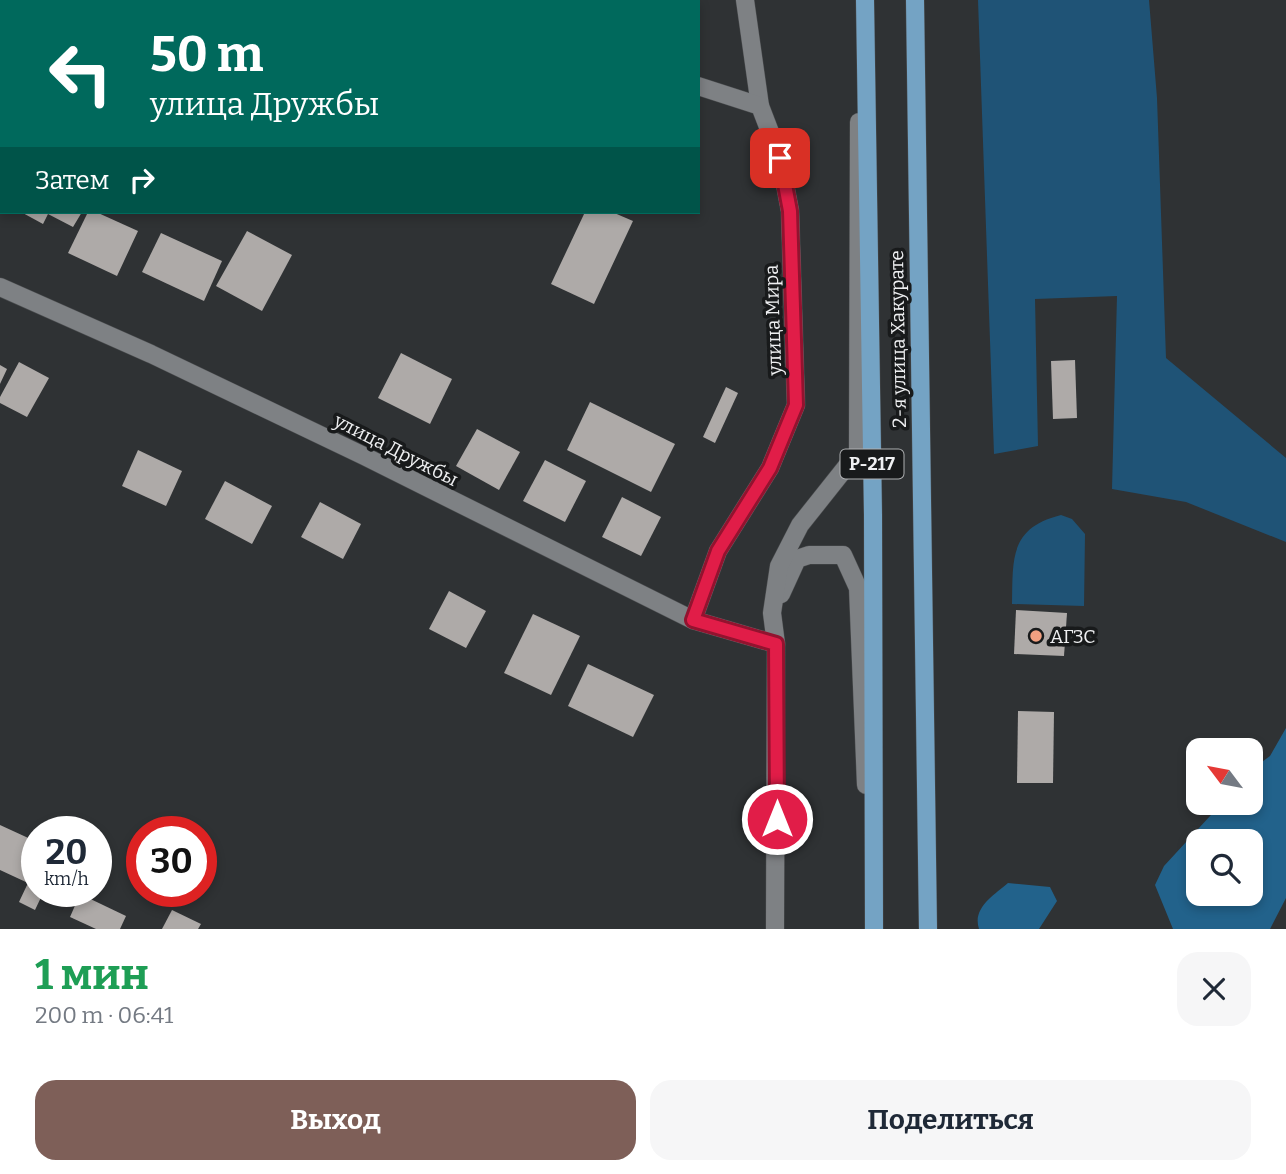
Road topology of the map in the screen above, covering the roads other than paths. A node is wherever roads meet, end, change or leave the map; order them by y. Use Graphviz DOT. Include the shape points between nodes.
graph roads {
  1 [pos="745,0"];
  2 [pos="859,0"];
  3 [pos="865,0"];
  4 [pos="915,0"];
  5 [pos="700,87"];
  6 [pos="760,106"];
  7 [pos="0,287"];
  8 [pos="772,613"];
  9 [pos="693,620"];
  10 [pos="776,644"];
  11 [pos="874,883"];
  12 [pos="775,929"];
  13 [pos="874,929"];
  14 [pos="928,929"];
  1 -- 6 [label="street, улица Мира"];
  2 -- 8 [label="street" via="858,452 800,525 779,566"];
  3 -- 11 [label="main road, 2-я улица Хакурате / Р-217"];
  4 -- 14 [label="main road, 2-я улица Хакурате / Р-217"];
  5 -- 6 [label="street"];
  6 -- 9 [label="street, улица Мира" via="780,158 790,211 796,405 770,468 718,551"];
  7 -- 9 [label="street, улица Дружбы" via="364,456"];
  8 -- 10 [label="street"];
  8 -- 11 [label="street" via="797,559 843,555 858,588 869,872"];
  9 -- 10 [label="street, улица Дружбы"];
  10 -- 12 [label="street"];
  11 -- 13 [label="main road, 2-я улица Хакурате / Р-217"];
}
